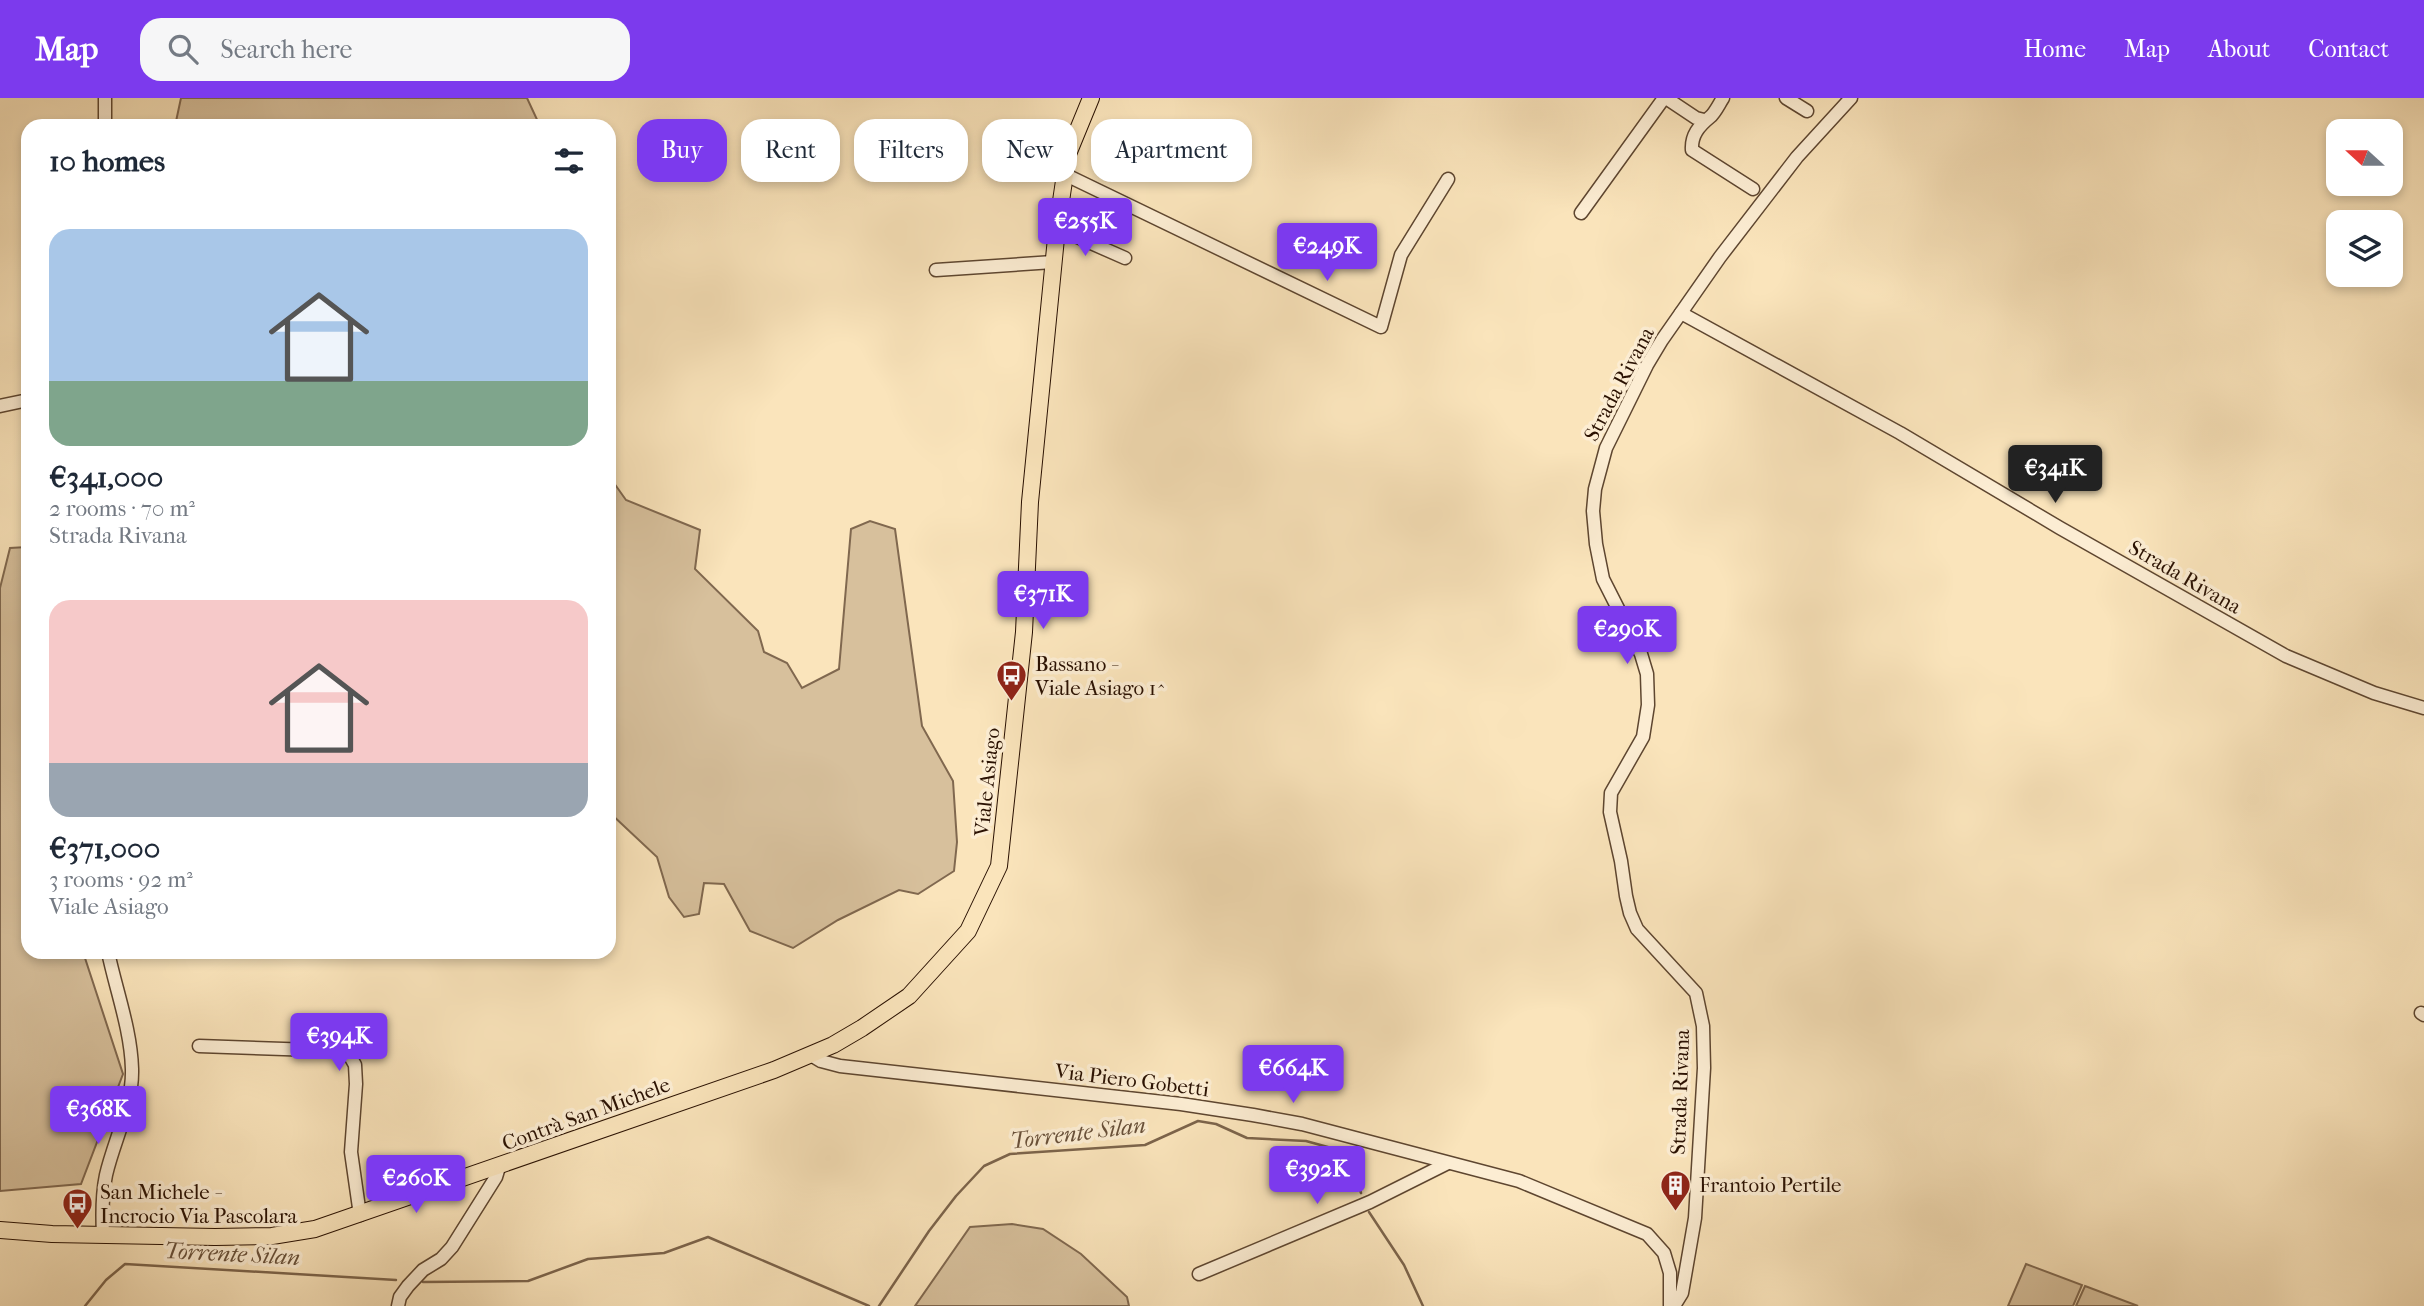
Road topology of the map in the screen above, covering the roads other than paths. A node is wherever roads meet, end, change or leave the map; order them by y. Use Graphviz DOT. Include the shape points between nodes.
graph roads {
  1 [pos="105,98"];
  2 [pos="1091,98"];
  3 [pos="1665,98"];
  4 [pos="1723,98"];
  5 [pos="1786,98"];
  6 [pos="1851,98"];
  7 [pos="1807,111"];
  8 [pos="105,119"];
  9 [pos="1704,120"];
  10 [pos="1077,131"];
  11 [pos="1448,179"];
  12 [pos="1077,180"];
  13 [pos="1063,182"];
  14 [pos="1754,189"];
  15 [pos="1581,214"];
  16 [pos="1057,229"];
  17 [pos="1125,258"];
  18 [pos="1053,262"];
  19 [pos="936,270"];
  20 [pos="1681,313"];
  21 [pos="21,402"];
  22 [pos="0,406"];
  23 [pos="2424,708"];
  24 [pos="110,959"];
  25 [pos="198,1046"];
  26 [pos="811,1055"];
  27 [pos="1448,1163"];
  28 [pos="499,1167"];
  29 [pos="360,1215"];
  30 [pos="1,1231"];
  31 [pos="103,1234"];
  32 [pos="1199,1274"];
  33 [pos="398,1306"];
  34 [pos="1672,1306"];
  1 -- 8 [label="street"];
  2 -- 10 [label="main road, Viale Asiago"];
  3 -- 9 [label="street"];
  3 -- 15 [label="street"];
  4 -- 9 [label="street"];
  5 -- 7 [label="street"];
  6 -- 20 [label="street, Strada Rivana" via="1797,157"];
  9 -- 14 [label="street" via="1691,140 1692,150"];
  11 -- 12 [label="street" via="1401,255 1381,327"];
  13 -- 16 [label="main road, Viale Asiago"];
  16 -- 17 [label="street"];
  16 -- 18 [label="main road, Viale Asiago"];
  18 -- 19 [label="street"];
  18 -- 26 [label="main road, Viale Asiago" via="1030,502 1024,632 999,866 968,931 909,996"];
  20 -- 23 [label="street, Strada Rivana" via="1900,433 2286,656 2374,693"];
  20 -- 34 [label="street, Strada Rivana" via="1647,365 1606,448 1594,512 1603,579 1647,674 1643,737 1610,802 1626,896 1637,929 1696,993 1703,1026 1695,1218 1682,1293"];
  21 -- 22 [label="street"];
  24 -- 31 [label="street" via="132,1069 107,1174"];
  25 -- 29 [label="street" via="343,1051 350,1056 356,1084 351,1152"];
  26 -- 27 [label="street, Via Piero Gobetti" via="840,1066 1253,1115"];
  26 -- 28 [label="main road, Contrà San Michele"];
  27 -- 32 [label="street" via="1370,1202"];
  27 -- 34 [label="street, Via Piero Gobetti" via="1519,1181 1647,1234 1664,1254"];
  28 -- 29 [label="main road, Contrà San Michele"];
  28 -- 33 [label="street" via="452,1247 408,1286"];
  29 -- 31 [label="main road, Contrà San Michele" via="272,1236"];
  30 -- 31 [label="main road, Contrà San Michele"];
}
